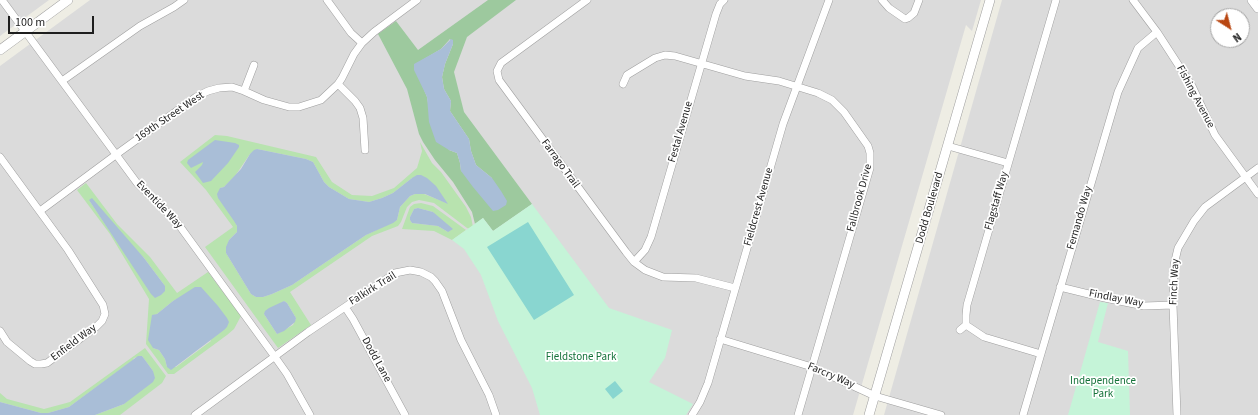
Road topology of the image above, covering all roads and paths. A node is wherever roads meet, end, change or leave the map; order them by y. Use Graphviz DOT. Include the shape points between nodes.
graph roads {
  1 [pos="2,0"];
  2 [pos="68,0"];
  3 [pos="184,0"];
  4 [pos="326,0"];
  5 [pos="417,0"];
  6 [pos="587,0"];
  7 [pos="724,0"];
  8 [pos="829,0"];
  9 [pos="882,0"];
  10 [pos="919,0"];
  11 [pos="990,0"];
  12 [pos="1056,0"];
  13 [pos="1133,0"];
  14 [pos="1252,0"];
  15 [pos="1258,8"];
  16 [pos="25,32"];
  17 [pos="1157,32"];
  18 [pos="362,43"];
  19 [pos="0,50"];
  20 [pos="701,64"];
  21 [pos="254,65"];
  22 [pos="62,81"];
  23 [pos="338,84"];
  24 [pos="623,84"];
  25 [pos="796,86"];
  26 [pos="244,91"];
  27 [pos="948,146"];
  28 [pos="365,150"];
  29 [pos="116,154"];
  30 [pos="0,157"];
  31 [pos="1008,163"];
  32 [pos="1258,168"];
  33 [pos="1245,178"];
  34 [pos="1258,194"];
  35 [pos="40,211"];
  36 [pos="634,262"];
  37 [pos="1060,287"];
  38 [pos="735,288"];
  39 [pos="1173,305"];
  40 [pos="345,307"];
  41 [pos="966,325"];
  42 [pos="960,330"];
  43 [pos="0,331"];
  44 [pos="720,339"];
  45 [pos="1041,354"];
  46 [pos="275,356"];
  47 [pos="812,368"];
  48 [pos="875,396"];
  49 [pos="937,414"];
  50 [pos="195,415"];
  51 [pos="310,415"];
  52 [pos="405,415"];
  53 [pos="496,415"];
  54 [pos="692,415"];
  55 [pos="798,415"];
  56 [pos="869,415"];
  57 [pos="1023,415"];
  58 [pos="1177,415"];
  1 -- 16 [label="street, Eventide Way"];
  2 -- 16 [label="street"];
  3 -- 22 [label="street" via="140,26"];
  4 -- 18 [label="street"];
  5 -- 18 [label="street, 169th Street West"];
  6 -- 36 [label="street, Farrago Trail" via="501,63 497,71 498,77"];
  7 -- 20 [label="street, Festal Avenue" via="718,9"];
  8 -- 25 [label="street, Fieldcrest Avenue"];
  9 -- 10 [label="street" via="904,19 914,13"];
  11 -- 27 [label="street, Dodd Boulevard"];
  12 -- 31 [label="street, Flagstaff Way"];
  13 -- 17 [label="street, Fishing Avenue"];
  14 -- 15 [label="street"];
  16 -- 19 [label="street"];
  16 -- 22 [label="street, Eventide Way"];
  17 -- 33 [label="street, Fishing Avenue" via="1192,86 1215,135"];
  17 -- 37 [label="street, Fernando Way" via="1138,48 1118,92"];
  18 -- 23 [label="street, 169th Street West"];
  20 -- 24 [label="street, Fallbrook Drive" via="675,56 660,56 627,75"];
  20 -- 25 [label="street, Fallbrook Drive"];
  20 -- 36 [label="street, Festal Avenue" via="651,236"];
  21 -- 26 [label="street"];
  22 -- 29 [label="street, Eventide Way"];
  23 -- 26 [label="street, 169th Street West" via="321,100 290,107"];
  23 -- 28 [label="street" via="360,108"];
  25 -- 38 [label="street, Fieldcrest Avenue"];
  25 -- 47 [label="street, Fallbrook Drive" via="825,96 838,106 865,140 870,153 870,168"];
  26 -- 29 [label="street, 169th Street West" via="232,87 208,91"];
  27 -- 31 [label="street"];
  27 -- 48 [label="street, Dodd Boulevard"];
  29 -- 35 [label="street, 169th Street West"];
  29 -- 46 [label="street, Eventide Way" via="137,183 176,221"];
  30 -- 35 [label="street"];
  31 -- 41 [label="street, Flagstaff Way" via="967,305"];
  32 -- 33 [label="street, Finch Way"];
  33 -- 34 [label="street, Fishing Avenue"];
  33 -- 39 [label="street, Finch Way" via="1205,207 1178,248 1174,265"];
  35 -- 43 [label="street, Enfield Way" via="93,289 105,314 96,327 47,363 41,364 30,361 7,342"];
  36 -- 38 [label="street, Farrago Trail" via="644,270 663,277 696,278"];
  37 -- 39 [label="street, Findlay Way" via="1144,306"];
  37 -- 45 [label="street, Fernando Way"];
  38 -- 44 [label="street, Fieldcrest Avenue"];
  39 -- 58 [label="street, Finch Way"];
  40 -- 46 [label="street, Falkirk Trail"];
  40 -- 52 [label="street, Dodd Lane"];
  40 -- 53 [label="street, Falkirk Trail" via="395,273 410,270 431,277 442,291 460,340 490,395"];
  41 -- 42 [label="street"];
  41 -- 45 [label="street" via="984,337"];
  44 -- 47 [label="street, Farcry Way"];
  44 -- 54 [label="street, Fieldcrest Avenue" via="704,393"];
  45 -- 57 [label="street, Fernando Way"];
  46 -- 50 [label="street, Falkirk Trail"];
  46 -- 51 [label="street, Eventide Way"];
  47 -- 48 [label="street, Farcry Way"];
  47 -- 55 [label="street, Fallbrook Drive"];
  48 -- 49 [label="street, Farcry Way"];
  48 -- 56 [label="street, Dodd Boulevard"];
}
